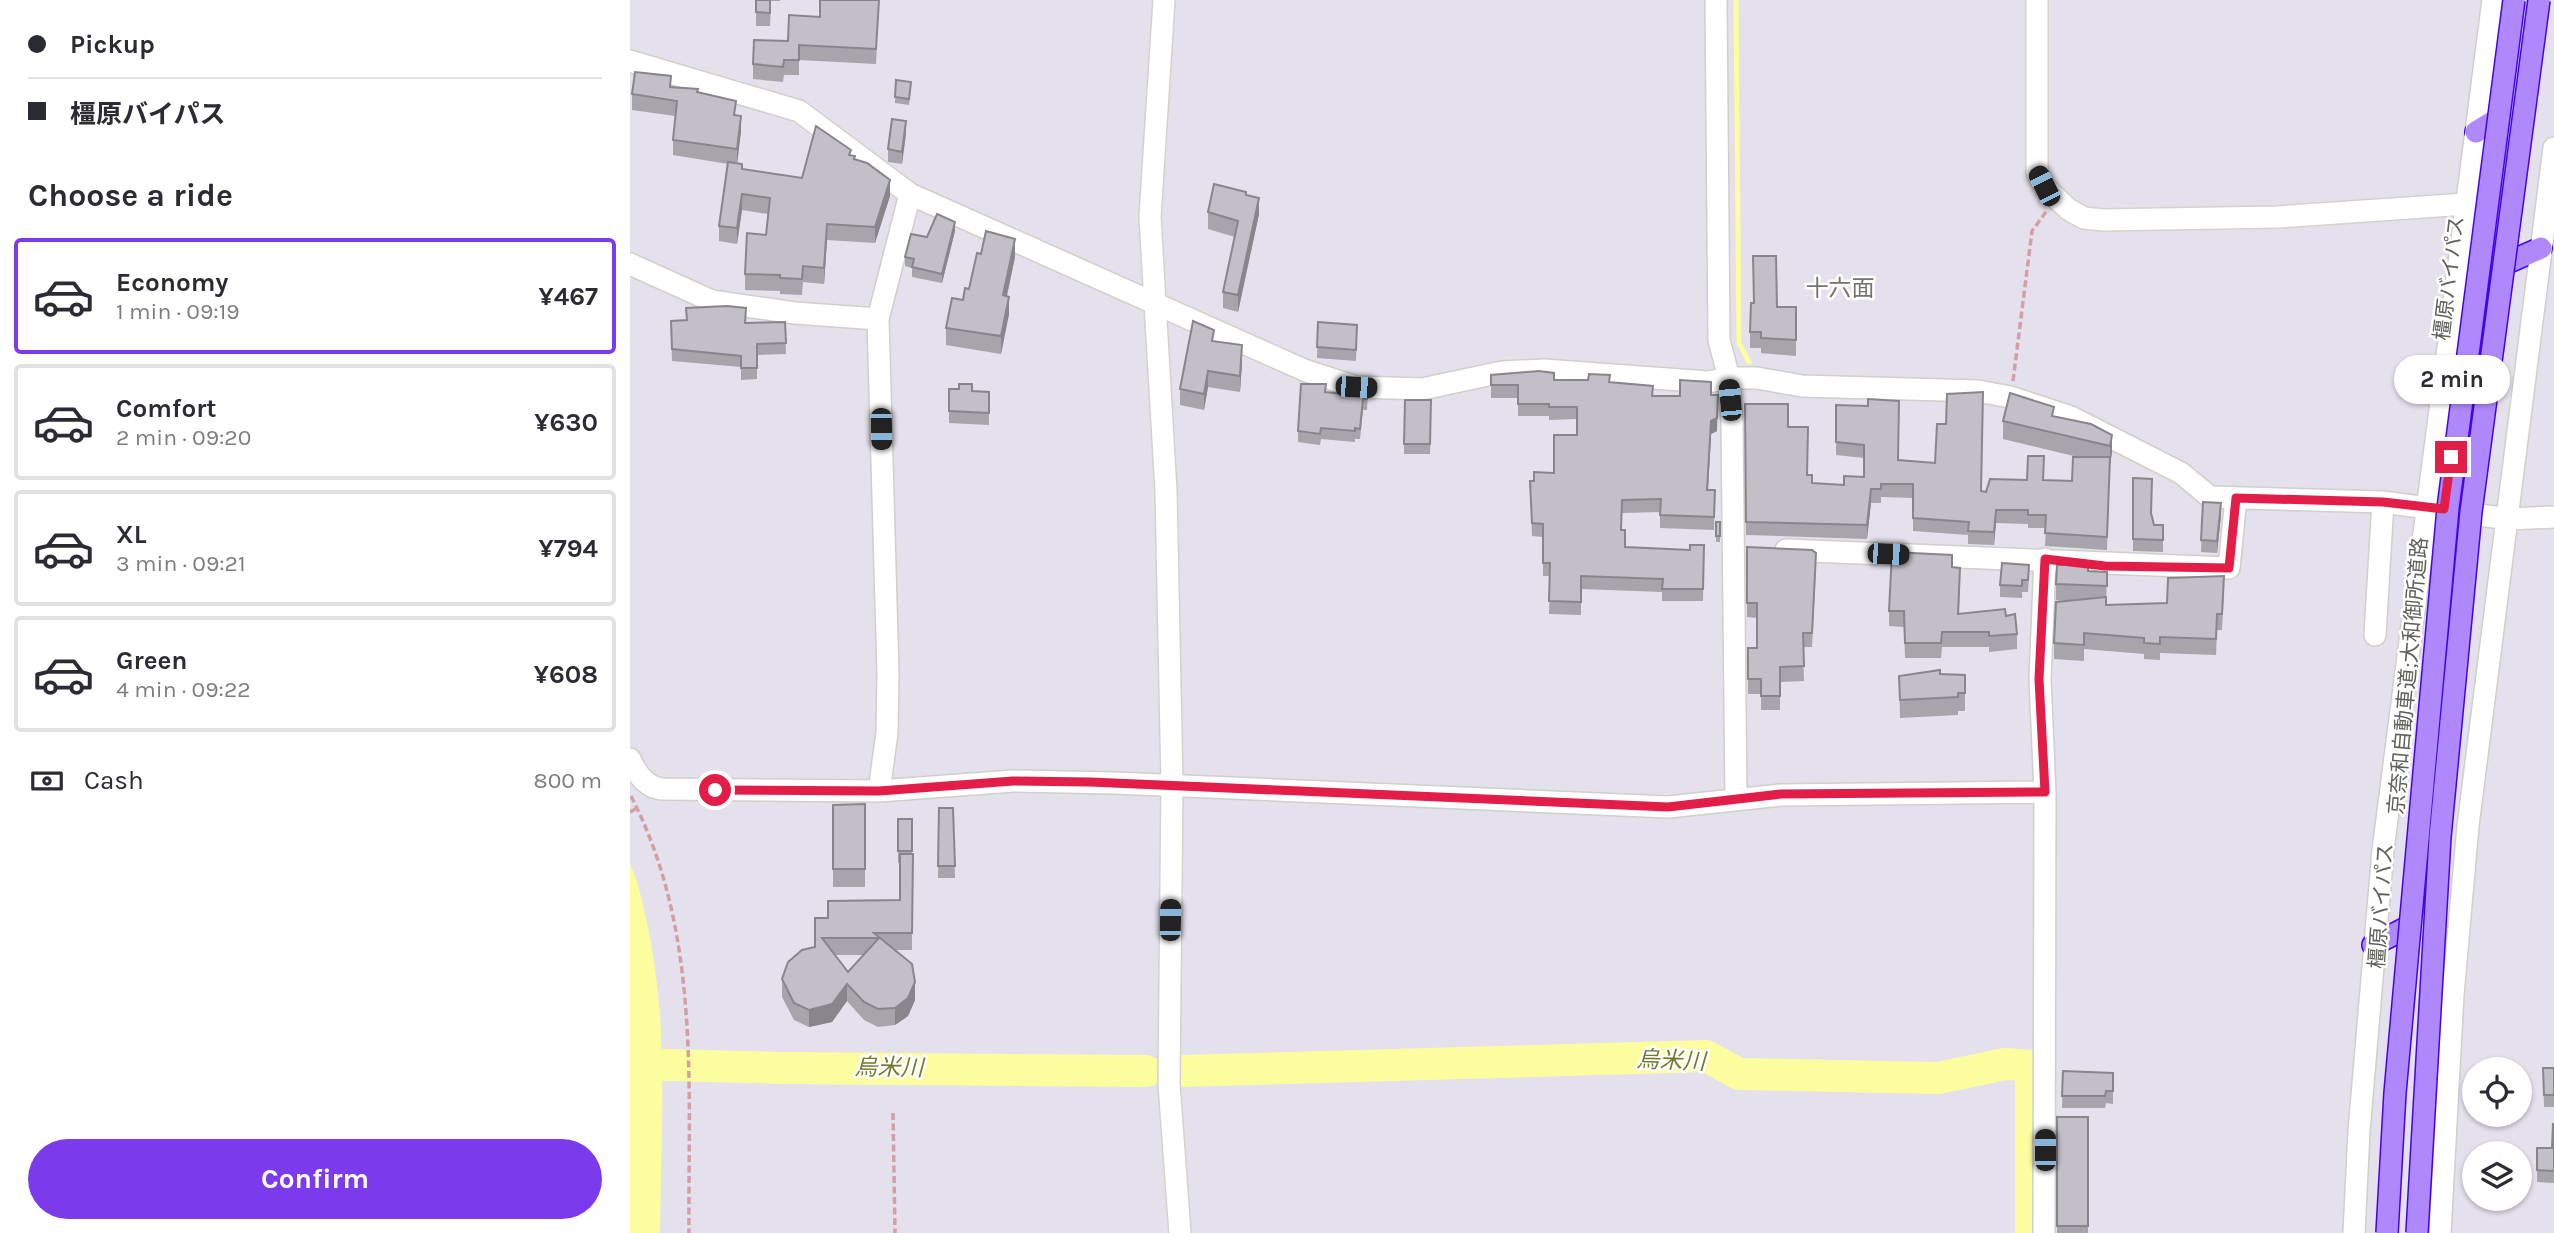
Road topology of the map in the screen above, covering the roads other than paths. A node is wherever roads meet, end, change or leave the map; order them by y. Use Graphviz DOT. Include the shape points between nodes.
graph roads {
  1 [pos="1164,0"];
  2 [pos="1716,0"];
  3 [pos="2037,0"];
  4 [pos="2493,0"];
  5 [pos="2512,0"];
  6 [pos="2539,0"];
  7 [pos="2545,0"];
  8 [pos="630,61"];
  9 [pos="2485,127"];
  10 [pos="2554,148"];
  11 [pos="911,194"];
  12 [pos="2466,204"];
  13 [pos="2541,248"];
  14 [pos="2509,262"];
  15 [pos="630,264"];
  16 [pos="1152,304"];
  17 [pos="878,319"];
  18 [pos="1729,378"];
  19 [pos="2236,498"];
  20 [pos="2383,502"];
  21 [pos="2436,508"];
  22 [pos="2479,515"];
  23 [pos="2554,517"];
  24 [pos="2509,520"];
  25 [pos="1732,548"];
  26 [pos="2045,559"];
  27 [pos="2375,635"];
  28 [pos="630,759"];
  29 [pos="1172,784"];
  30 [pos="879,791"];
  31 [pos="2045,792"];
  32 [pos="1736,798"];
  33 [pos="2404,929"];
  34 [pos="2374,945"];
  35 [pos="1180,1233"];
  36 [pos="2044,1233"];
  37 [pos="2354,1233"];
  38 [pos="2386,1233"];
  39 [pos="2417,1233"];
  40 [pos="2424,1233"];
  41 [pos="2440,1233"];
  1 -- 16 [label="street" via="1150,218"];
  2 -- 18 [label="street" via="1720,340"];
  3 -- 12 [label="street" via="2037,172 2055,199 2084,218 2250,218"];
  4 -- 9 [label="street"];
  5 -- 9 [label="highway, 橿原バイパス"];
  5 -- 38 [label="highway, 京奈和自動車道;大和御所道路, bridge" via="2448,509"];
  6 -- 39 [label="highway, bridge" via="2471,512 2440,837"];
  7 -- 14 [label="highway"];
  8 -- 11 [label="street" via="799,111"];
  9 -- 12 [label="street"];
  9 -- 21 [label="highway, 橿原バイパス"];
  10 -- 13 [label="street"];
  11 -- 16 [label="street"];
  11 -- 17 [label="street"];
  12 -- 21 [label="street"];
  13 -- 14 [label="highway"];
  13 -- 24 [label="street"];
  14 -- 22 [label="highway"];
  15 -- 17 [label="street" via="712,301"];
  16 -- 18 [label="street" via="1356,387 1422,390 1502,372 1544,370 1708,382"];
  16 -- 29 [label="street" via="1166,491"];
  17 -- 30 [label="street" via="888,674 887,733"];
  18 -- 19 [label="street" via="1802,386 1978,391 2010,397 2071,417 2181,473 2210,497"];
  18 -- 25 [label="street"];
  19 -- 20 [label="street"];
  19 -- 26 [label="street" via="2229,568 2105,566"];
  20 -- 21 [label="street"];
  20 -- 27 [label="street"];
  21 -- 22 [label="street"];
  21 -- 33 [label="highway, 橿原バイパス"];
  21 -- 34 [label="street"];
  22 -- 24 [label="street"];
  22 -- 40 [label="highway" via="2447,836"];
  23 -- 24 [label="street"];
  24 -- 41 [label="street" via="2468,826"];
  25 -- 26 [label="street"];
  25 -- 32 [label="street"];
  26 -- 31 [label="street" via="2039,679"];
  28 -- 30 [label="street" via="636,773 653,788"];
  29 -- 30 [label="street" via="1013,781"];
  29 -- 32 [label="street" via="1658,807"];
  29 -- 35 [label="street" via="1169,1084"];
  31 -- 32 [label="street"];
  31 -- 36 [label="street"];
  33 -- 34 [label="highway"];
  33 -- 38 [label="highway, 橿原バイパス"];
  34 -- 37 [label="street"];
}
